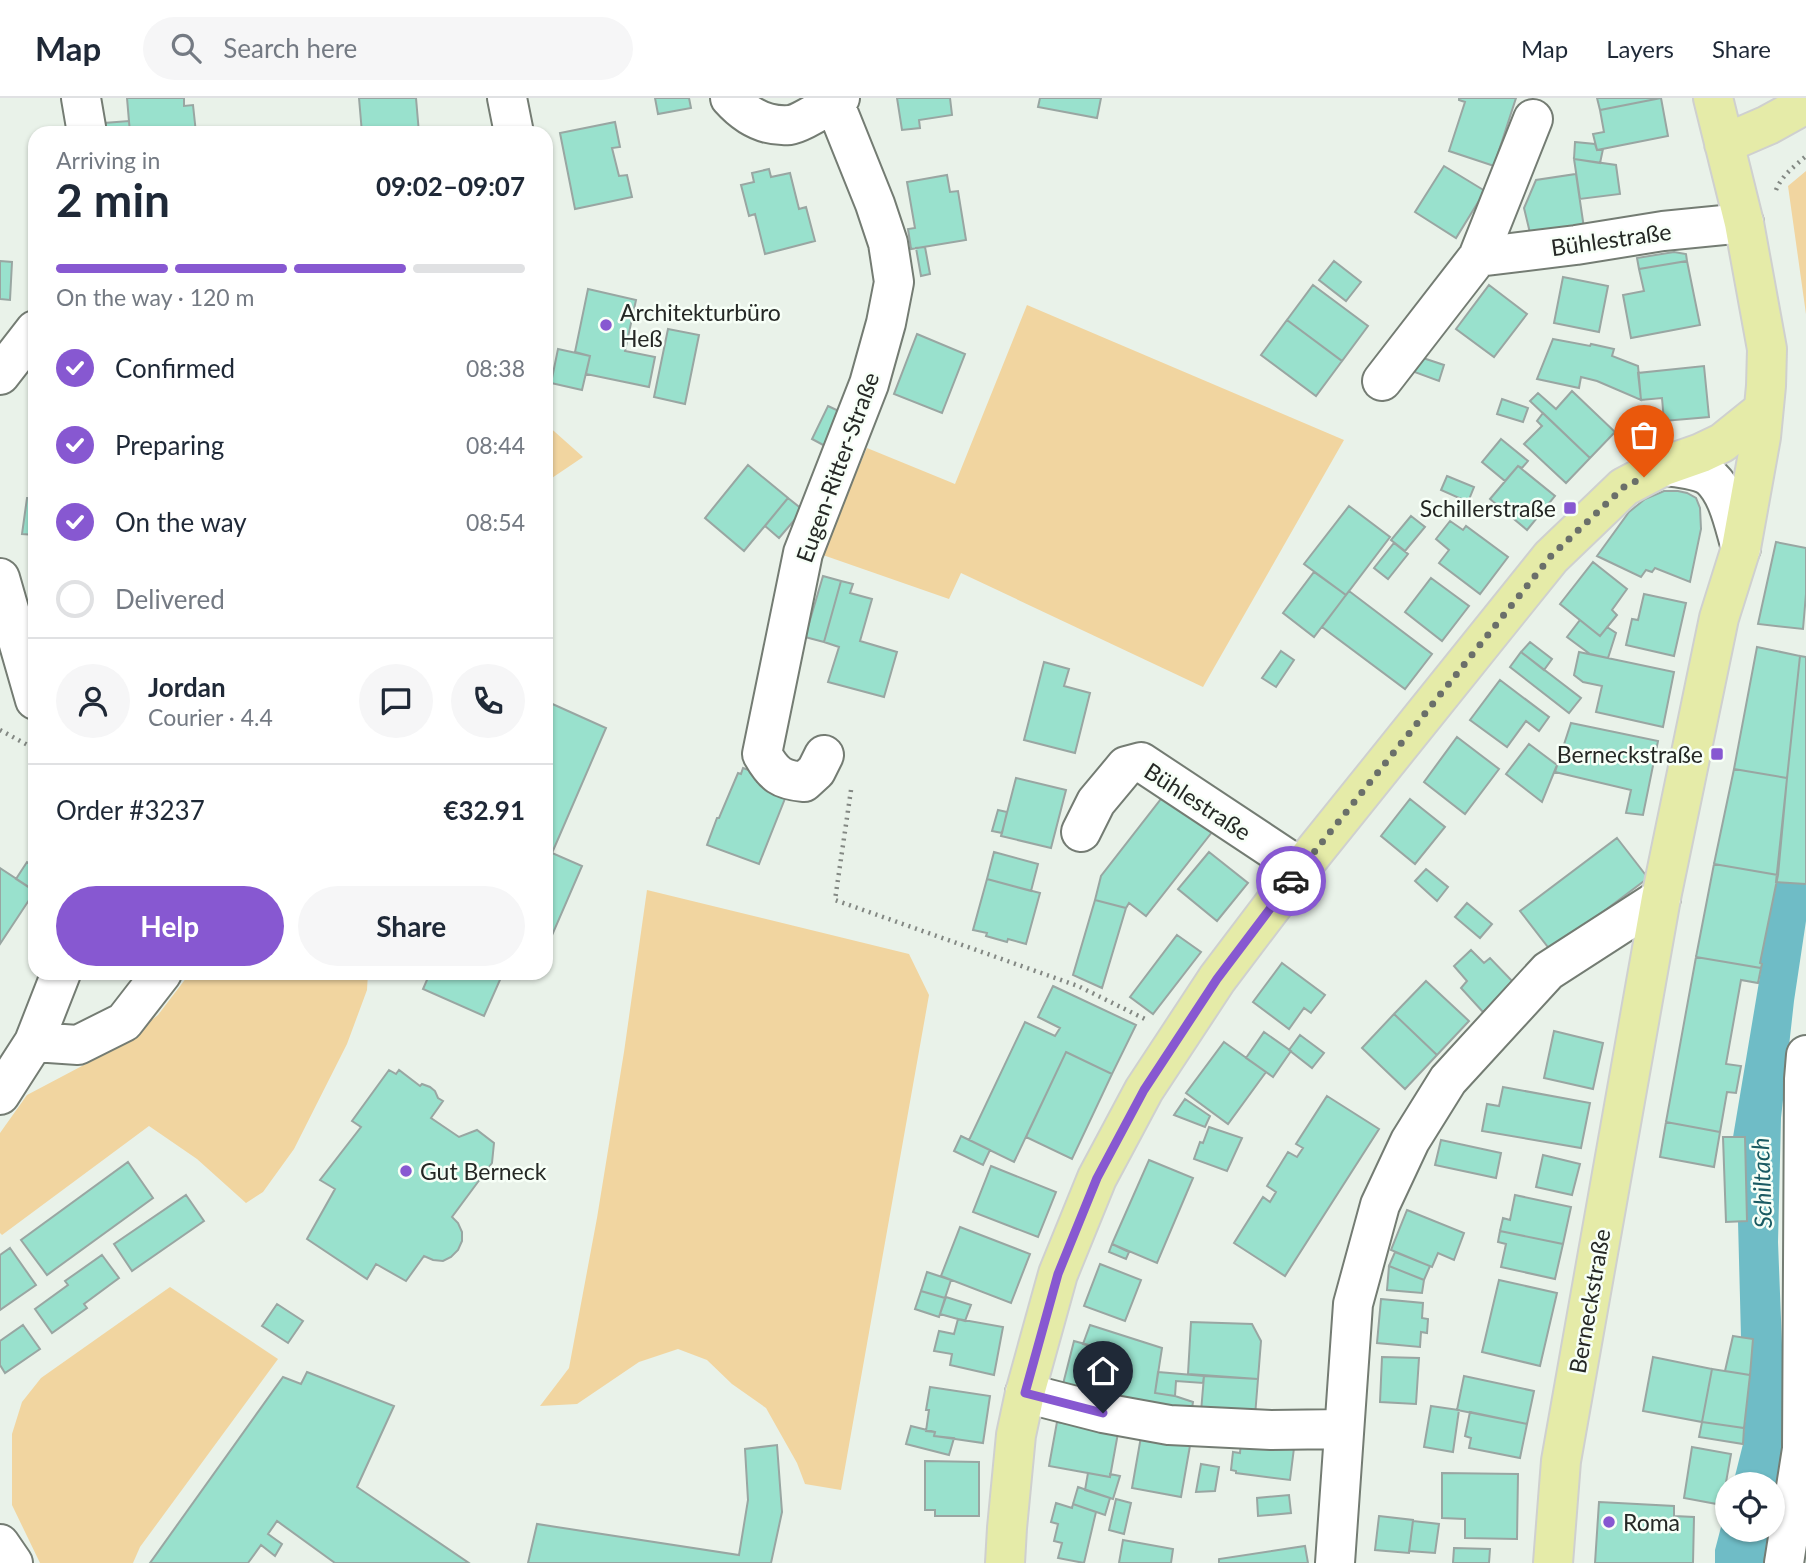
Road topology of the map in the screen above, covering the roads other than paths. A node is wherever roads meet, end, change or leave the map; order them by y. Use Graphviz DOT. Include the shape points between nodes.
graph roads {
  1 [pos="81,98"];
  2 [pos="508,98"];
  3 [pos="730,98"];
  4 [pos="1713,98"];
  5 [pos="837,100"];
  6 [pos="1806,104"];
  7 [pos="1533,119"];
  8 [pos="86,126"];
  9 [pos="513,126"];
  10 [pos="1724,144"];
  11 [pos="1744,223"];
  12 [pos="1478,257"];
  13 [pos="28,339"];
  14 [pos="0,375"];
  15 [pos="1382,381"];
  16 [pos="1763,410"];
  17 [pos="1664,466"];
  18 [pos="1741,548"];
  19 [pos="0,578"];
  20 [pos="28,676"];
  21 [pos="824,755"];
  22 [pos="1081,832"];
  23 [pos="1301,868"];
  24 [pos="1661,898"];
  25 [pos="58,980"];
  26 [pos="157,980"];
  27 [pos="34,1042"];
  28 [pos="1806,1055"];
  29 [pos="0,1095"];
  30 [pos="1025,1393"];
  31 [pos="1344,1429"];
  32 [pos="0,1544"];
  33 [pos="13,1563"];
  34 [pos="1006,1563"];
  35 [pos="1335,1563"];
  36 [pos="1553,1563"];
  37 [pos="1784,1563"];
  1 -- 8 [label="street"];
  2 -- 9 [label="street"];
  3 -- 5 [label="street, Eugen-Ritter-Straße" via="763,123 792,125"];
  4 -- 10 [label="main road, Berneckstraße"];
  5 -- 21 [label="street, Eugen-Ritter-Straße" via="888,243 894,282 869,384 803,553 762,754 781,777 804,782"];
  6 -- 10 [label="main road"];
  7 -- 12 [label="street"];
  10 -- 11 [label="main road, Berneckstraße"];
  11 -- 12 [label="street, Bühlestraße"];
  11 -- 16 [label="main road, Berneckstraße" via="1767,348"];
  12 -- 15 [label="street"];
  13 -- 14 [label="street"];
  16 -- 17 [label="main road" via="1722,443"];
  16 -- 18 [label="main road, Berneckstraße"];
  17 -- 18 [label="street" via="1710,476 1725,498"];
  17 -- 23 [label="main road" via="1624,487 1551,556"];
  18 -- 24 [label="main road, Berneckstraße" via="1719,618"];
  19 -- 20 [label="street"];
  22 -- 23 [label="street, Bühlestraße" via="1096,802 1126,766 1141,762"];
  23 -- 30 [label="main road" via="1217,979 1144,1090 1097,1178 1058,1274"];
  24 -- 31 [label="street" via="1548,971 1448,1080 1410,1141 1380,1205 1353,1304"];
  24 -- 36 [label="main road, Berneckstraße" via="1561,1461"];
  25 -- 27 [label="street"];
  26 -- 27 [label="street" via="124,1022 78,1045"];
  27 -- 29 [label="street"];
  28 -- 37 [label="street" via="1801,1449"];
  30 -- 31 [label="street" via="1169,1425"];
  30 -- 34 [label="main road" via="1012,1469"];
  31 -- 35 [label="street"];
  32 -- 33 [label="street"];
}
